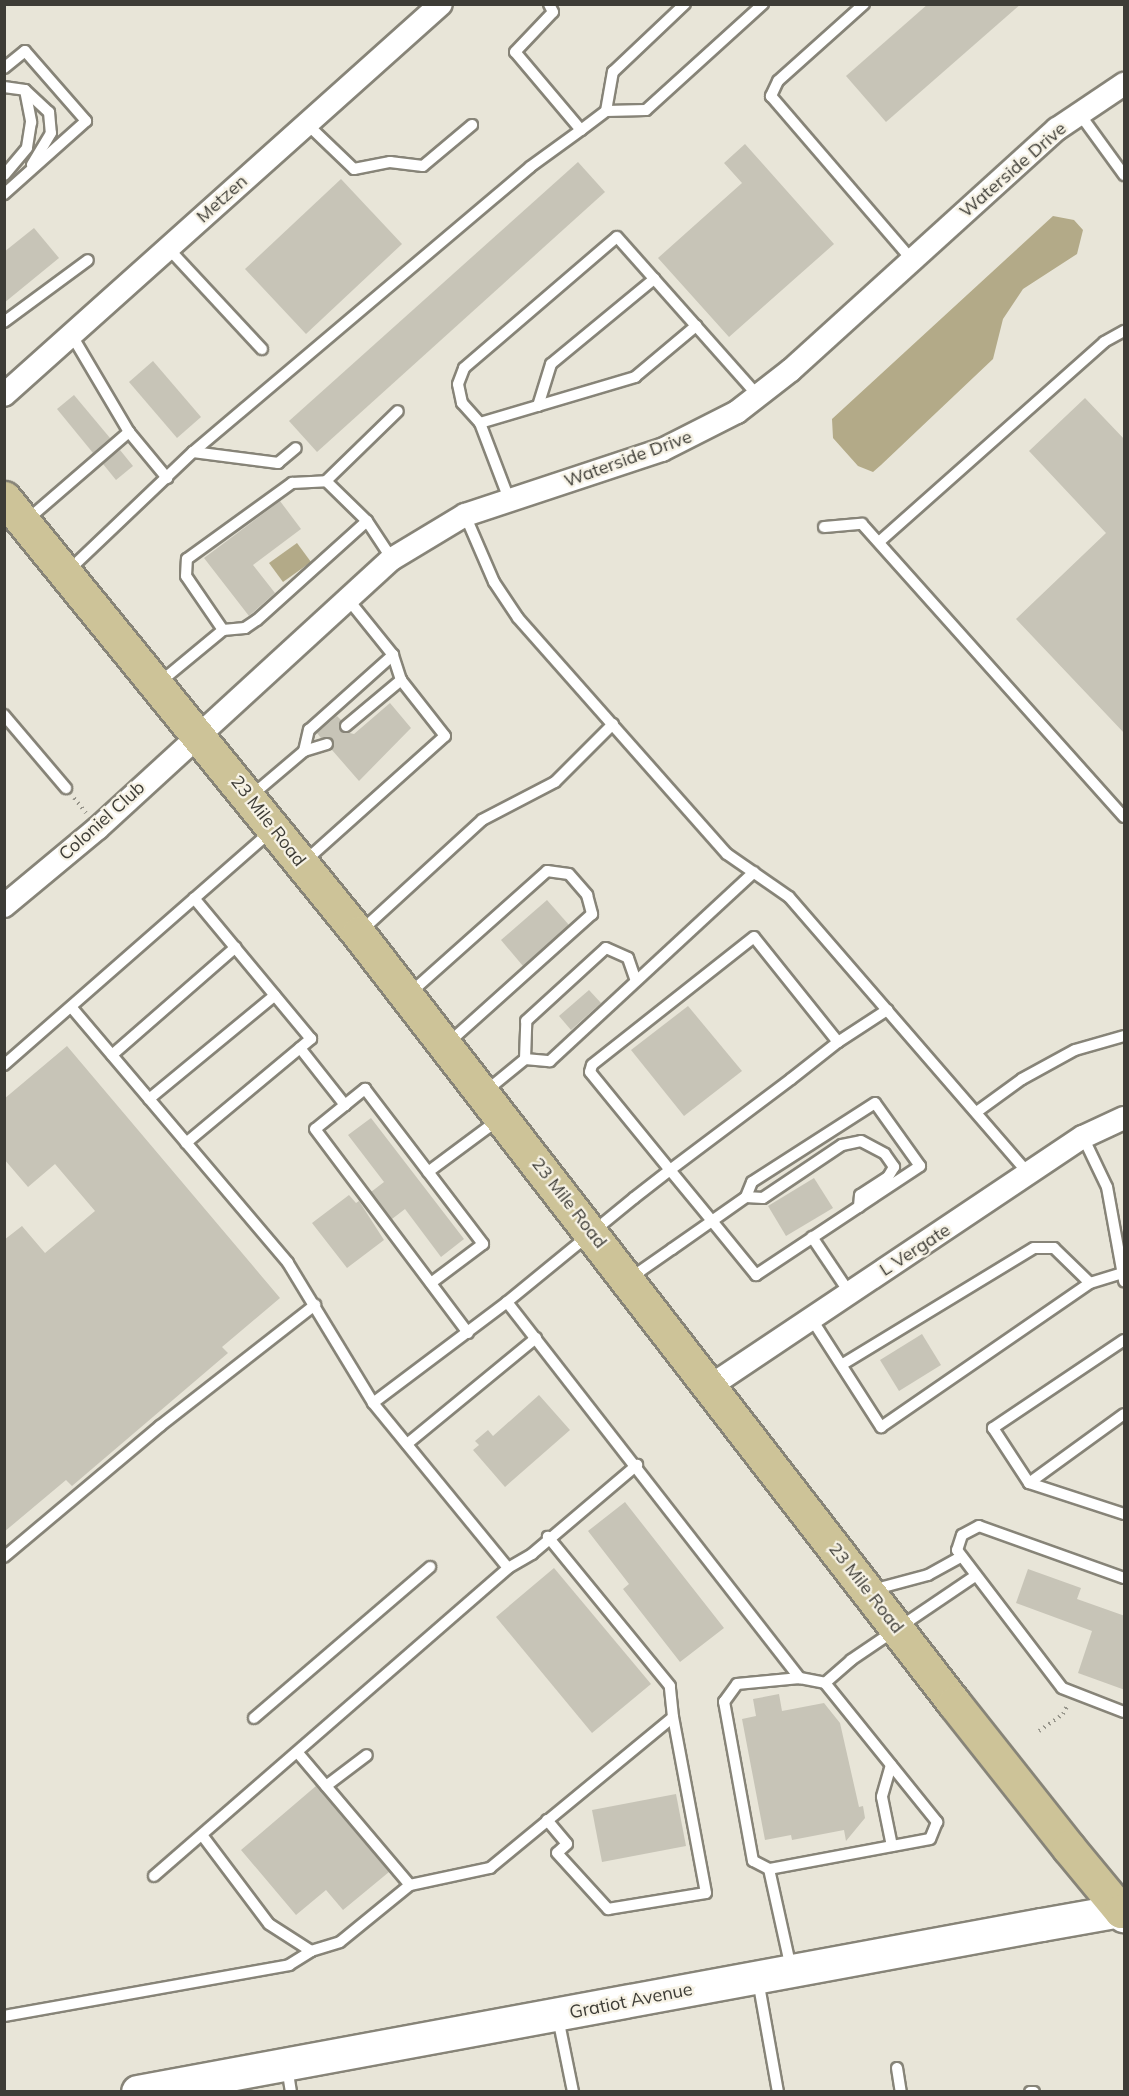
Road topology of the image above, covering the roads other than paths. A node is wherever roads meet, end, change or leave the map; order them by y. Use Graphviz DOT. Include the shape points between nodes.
graph roads {
  1 [pos="441,4"];
  2 [pos="549,4"];
  3 [pos="685,4"];
  4 [pos="763,4"];
  5 [pos="864,4"];
  6 [pos="4,68"];
  7 [pos="1125,84"];
  8 [pos="4,87"];
  9 [pos="25,90"];
  10 [pos="606,111"];
  11 [pos="1079,113"];
  12 [pos="307,124"];
  13 [pos="472,125"];
  14 [pos="581,130"];
  15 [pos="4,175"];
  16 [pos="26,175"];
  17 [pos="1125,175"];
  18 [pos="4,194"];
  19 [pos="168,248"];
  20 [pos="88,260"];
  21 [pos="912,260"];
  22 [pos="654,279"];
  23 [pos="4,322"];
  24 [pos="696,326"];
  25 [pos="1125,331"];
  26 [pos="71,334"];
  27 [pos="262,349"];
  28 [pos="4,395"];
  29 [pos="759,397"];
  30 [pos="538,406"];
  31 [pos="398,411"];
  32 [pos="480,423"];
  33 [pos="129,432"];
  34 [pos="296,448"];
  35 [pos="193,452"];
  36 [pos="167,478"];
  37 [pos="326,481"];
  38 [pos="4,498"];
  39 [pos="508,499"];
  40 [pos="465,515"];
  41 [pos="367,521"];
  42 [pos="25,522"];
  43 [pos="824,527"];
  44 [pos="879,542"];
  45 [pos="392,559"];
  46 [pos="66,573"];
  47 [pos="346,597"];
  48 [pos="223,630"];
  49 [pos="393,655"];
  50 [pos="401,680"];
  51 [pos="156,685"];
  52 [pos="4,715"];
  53 [pos="613,724"];
  54 [pos="346,726"];
  55 [pos="197,734"];
  56 [pos="327,744"];
  57 [pos="304,751"];
  58 [pos="66,788"];
  59 [pos="249,798"];
  60 [pos="1125,817"];
  61 [pos="274,829"];
  62 [pos="302,864"];
  63 [pos="754,873"];
  64 [pos="194,898"];
  65 [pos="4,906"];
  66 [pos="358,933"];
  67 [pos="236,947"];
  68 [pos="636,981"];
  69 [pos="275,995"];
  70 [pos="407,995"];
  71 [pos="72,1008"];
  72 [pos="886,1010"];
  73 [pos="1125,1036"];
  74 [pos="838,1042"];
  75 [pos="446,1045"];
  76 [pos="300,1048"];
  77 [pos="112,1055"];
  78 [pos="525,1059"];
  79 [pos="4,1065"];
  80 [pos="149,1099"];
  81 [pos="492,1105"];
  82 [pos="345,1106"];
  83 [pos="978,1111"];
  84 [pos="1125,1118"];
  85 [pos="1083,1137"];
  86 [pos="186,1143"];
  87 [pos="670,1170"];
  88 [pos="428,1172"];
  89 [pos="1030,1175"];
  90 [pos="746,1197"];
  91 [pos="859,1207"];
  92 [pos="712,1221"];
  93 [pos="592,1234"];
  94 [pos="812,1236"];
  95 [pos="1124,1277"];
  96 [pos="628,1280"];
  97 [pos="431,1283"];
  98 [pos="1090,1284"];
  99 [pos="849,1292"];
  100 [pos="507,1302"];
  101 [pos="315,1305"];
  102 [pos="811,1318"];
  103 [pos="468,1332"];
  104 [pos="536,1338"];
  105 [pos="1125,1340"];
  106 [pos="843,1364"];
  107 [pos="709,1387"];
  108 [pos="373,1403"];
  109 [pos="1125,1414"];
  110 [pos="407,1444"];
  111 [pos="637,1465"];
  112 [pos="1029,1483"];
  113 [pos="1125,1514"];
  114 [pos="548,1537"];
  115 [pos="4,1557"];
  116 [pos="962,1557"];
  117 [pos="430,1567"];
  118 [pos="508,1568"];
  119 [pos="975,1576"];
  120 [pos="1125,1578"];
  121 [pos="869,1591"];
  122 [pos="898,1629"];
  123 [pos="800,1678"];
  124 [pos="825,1683"];
  125 [pos="1125,1712"];
  126 [pos="673,1717"];
  127 [pos="254,1718"];
  128 [pos="298,1753"];
  129 [pos="367,1755"];
  130 [pos="891,1765"];
  131 [pos="326,1786"];
  132 [pos="547,1820"];
  133 [pos="202,1835"];
  134 [pos="891,1846"];
  135 [pos="769,1869"];
  136 [pos="154,1876"];
  137 [pos="410,1885"];
  138 [pos="1123,1913"];
  139 [pos="311,1951"];
  140 [pos="791,1970"];
  141 [pos="757,1977"];
  142 [pos="557,2015"];
  143 [pos="4,2016"];
  144 [pos="897,2068"];
  145 [pos="289,2078"];
  146 [pos="138,2091"];
  147 [pos="573,2091"];
  148 [pos="778,2091"];
  149 [pos="901,2091"];
  1 -- 12 [label="street, Metzen"];
  2 -- 14 [label="lane" via="553,12 514,52"];
  3 -- 10 [label="lane" via="612,72"];
  4 -- 10 [label="lane" via="646,110"];
  5 -- 21 [label="lane" via="778,81 771,96"];
  6 -- 16 [label="lane" via="25,51 86,121"];
  7 -- 11 [label="street, Waterside Drive"];
  8 -- 9 [label="lane"];
  9 -- 15 [label="lane" via="31,122 27,148"];
  9 -- 16 [label="lane" via="49,112 51,133"];
  10 -- 14 [label="lane"];
  11 -- 17 [label="lane"];
  11 -- 21 [label="street, Waterside Drive"];
  12 -- 13 [label="lane" via="354,169 390,162 423,166"];
  12 -- 19 [label="street, Metzen"];
  14 -- 35 [label="lane" via="530,166"];
  16 -- 18 [label="lane"];
  19 -- 26 [label="street, Metzen"];
  19 -- 27 [label="lane"];
  20 -- 23 [label="lane"];
  21 -- 29 [label="street, Waterside Drive"];
  22 -- 24 [label="lane"];
  22 -- 30 [label="lane" via="551,364"];
  22 -- 32 [label="lane" via="617,237 464,368 458,384 462,403"];
  24 -- 29 [label="lane"];
  24 -- 30 [label="lane" via="635,377"];
  25 -- 44 [label="lane" via="1104,342"];
  26 -- 28 [label="street, Metzen"];
  26 -- 33 [label="lane"];
  29 -- 39 [label="street, Waterside Drive" via="716,425 663,450"];
  30 -- 32 [label="lane"];
  31 -- 37 [label="lane"];
  32 -- 39 [label="lane"];
  33 -- 36 [label="lane"];
  33 -- 42 [label="lane"];
  34 -- 35 [label="lane" via="278,463"];
  35 -- 36 [label="lane"];
  36 -- 46 [label="lane"];
  37 -- 41 [label="lane"];
  37 -- 48 [label="lane" via="292,483 187,559 186,576"];
  38 -- 42 [label="main road, 23 Mile Road"];
  39 -- 40 [label="street, Waterside Drive"];
  40 -- 45 [label="street, Waterside Drive"];
  40 -- 53 [label="lane" via="506,602"];
  41 -- 45 [label="lane"];
  41 -- 48 [label="lane" via="257,620 245,628"];
  42 -- 46 [label="main road, 23 Mile Road"];
  43 -- 44 [label="lane" via="862,524"];
  44 -- 60 [label="lane"];
  45 -- 47 [label="street, Waterside Drive"];
  46 -- 51 [label="main road, 23 Mile Road"];
  47 -- 49 [label="lane"];
  47 -- 55 [label="street, Waterside Drive"];
  48 -- 51 [label="lane"];
  49 -- 50 [label="lane"];
  49 -- 57 [label="lane" via="309,730"];
  50 -- 54 [label="lane"];
  50 -- 62 [label="lane" via="445,736"];
  51 -- 55 [label="main road, 23 Mile Road"];
  52 -- 58 [label="lane"];
  53 -- 63 [label="lane" via="727,854"];
  53 -- 66 [label="lane" via="555,782 482,820"];
  55 -- 59 [label="main road, 23 Mile Road"];
  55 -- 65 [label="street, Coloniel Club" via="98,828"];
  56 -- 57 [label="lane"];
  57 -- 59 [label="lane"];
  59 -- 61 [label="main road, 23 Mile Road"];
  61 -- 62 [label="main road, 23 Mile Road"];
  61 -- 64 [label="lane"];
  62 -- 66 [label="main road, 23 Mile Road"];
  63 -- 68 [label="lane"];
  63 -- 72 [label="lane" via="789,897"];
  64 -- 67 [label="lane"];
  64 -- 71 [label="lane"];
  66 -- 70 [label="main road, 23 Mile Road"];
  67 -- 69 [label="lane"];
  67 -- 77 [label="lane"];
  68 -- 78 [label="lane" via="550,1061"];
  68 -- 78 [label="lane" via="628,958 606,948 526,1021"];
  69 -- 76 [label="lane" via="311,1038"];
  69 -- 80 [label="lane"];
  70 -- 75 [label="main road, 23 Mile Road"];
  70 -- 75 [label="lane" via="548,871 569,874 587,896 592,914"];
  71 -- 77 [label="lane"];
  71 -- 79 [label="lane"];
  72 -- 74 [label="lane"];
  72 -- 83 [label="lane"];
  73 -- 83 [label="lane" via="1075,1050 1022,1079"];
  74 -- 87 [label="lane"];
  74 -- 87 [label="lane" via="754,938 592,1065 590,1072"];
  75 -- 81 [label="main road, 23 Mile Road"];
  76 -- 82 [label="lane"];
  76 -- 86 [label="lane"];
  77 -- 80 [label="lane"];
  78 -- 81 [label="lane"];
  80 -- 86 [label="lane"];
  81 -- 88 [label="lane"];
  81 -- 93 [label="main road, 23 Mile Road"];
  82 -- 88 [label="lane" via="365,1089"];
  82 -- 97 [label="lane" via="315,1129"];
  83 -- 89 [label="lane"];
  84 -- 85 [label="street, L Vergate"];
  85 -- 89 [label="street, L Vergate"];
  85 -- 95 [label="lane" via="1107,1187"];
  86 -- 101 [label="lane" via="288,1263"];
  87 -- 92 [label="lane"];
  87 -- 93 [label="lane"];
  88 -- 97 [label="lane" via="483,1244"];
  89 -- 99 [label="street, L Vergate"];
  90 -- 91 [label="lane" via="763,1198 842,1145 861,1142 885,1154 894,1167 888,1177 860,1196"];
  90 -- 91 [label="lane" via="752,1182 875,1103 920,1166"];
  90 -- 92 [label="lane"];
  91 -- 94 [label="lane"];
  92 -- 94 [label="lane" via="756,1275"];
  92 -- 96 [label="lane"];
  93 -- 96 [label="main road, 23 Mile Road"];
  93 -- 100 [label="lane"];
  94 -- 99 [label="lane"];
  95 -- 98 [label="lane"];
  96 -- 107 [label="main road, 23 Mile Road"];
  97 -- 103 [label="lane"];
  98 -- 106 [label="lane" via="1054,1248 1034,1248"];
  98 -- 106 [label="lane" via="881,1427"];
  99 -- 102 [label="street, L Vergate"];
  100 -- 103 [label="lane"];
  100 -- 104 [label="lane"];
  101 -- 108 [label="lane"];
  101 -- 115 [label="lane" via="160,1426"];
  102 -- 106 [label="lane"];
  102 -- 107 [label="street, L Vergate"];
  103 -- 108 [label="lane"];
  104 -- 110 [label="lane"];
  104 -- 111 [label="lane"];
  105 -- 112 [label="lane" via="993,1428"];
  107 -- 121 [label="main road, 23 Mile Road"];
  108 -- 110 [label="lane"];
  109 -- 112 [label="lane"];
  110 -- 118 [label="lane"];
  111 -- 114 [label="lane"];
  111 -- 123 [label="lane"];
  112 -- 113 [label="lane"];
  114 -- 118 [label="lane" via="532,1554"];
  114 -- 126 [label="lane" via="670,1686"];
  116 -- 119 [label="lane"];
  116 -- 120 [label="lane" via="957,1550 962,1535 979,1526"];
  116 -- 121 [label="lane" via="928,1575"];
  117 -- 127 [label="lane"];
  118 -- 128 [label="lane"];
  119 -- 122 [label="lane"];
  119 -- 125 [label="lane" via="1062,1688"];
  121 -- 122 [label="main road, 23 Mile Road"];
  122 -- 124 [label="lane"];
  122 -- 138 [label="main road, 23 Mile Road"];
  123 -- 124 [label="lane"];
  123 -- 135 [label="lane" via="737,1684 724,1702 753,1861"];
  124 -- 130 [label="lane"];
  126 -- 132 [label="lane"];
  126 -- 132 [label="lane" via="706,1893 608,1909 557,1853 567,1844"];
  128 -- 131 [label="lane"];
  128 -- 133 [label="lane"];
  129 -- 131 [label="lane"];
  130 -- 134 [label="lane" via="882,1797"];
  130 -- 134 [label="lane" via="937,1822 930,1839"];
  131 -- 137 [label="lane"];
  132 -- 137 [label="lane" via="490,1868"];
  133 -- 136 [label="lane"];
  133 -- 139 [label="lane" via="269,1924"];
  134 -- 135 [label="lane"];
  135 -- 140 [label="lane"];
  137 -- 139 [label="lane" via="340,1942"];
  138 -- 140 [label="main road, Gratiot Avenue"];
  139 -- 143 [label="lane" via="289,1965"];
  140 -- 141 [label="main road, Gratiot Avenue"];
  141 -- 142 [label="main road, Gratiot Avenue"];
  141 -- 148 [label="lane"];
  142 -- 145 [label="main road, Gratiot Avenue"];
  142 -- 147 [label="lane"];
  144 -- 149 [label="lane"];
  145 -- 146 [label="main road, Gratiot Avenue"];
}
